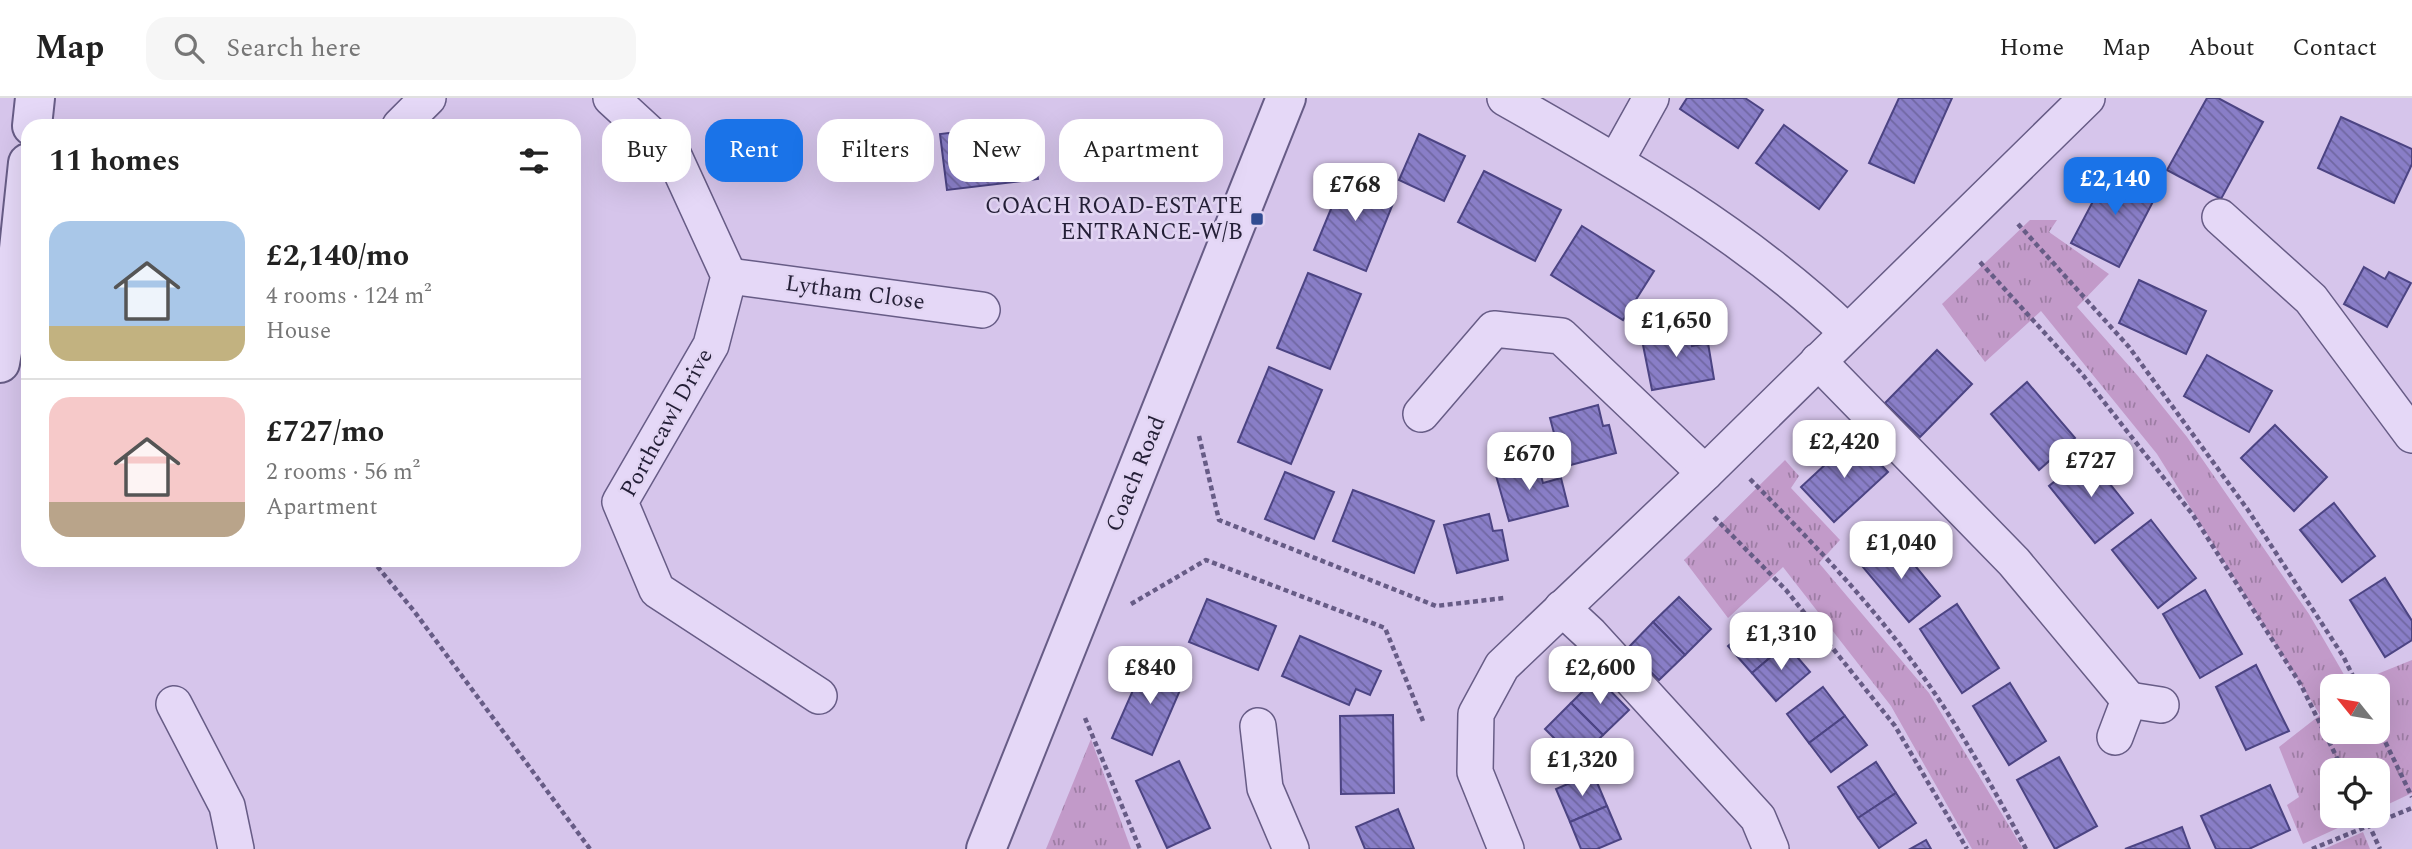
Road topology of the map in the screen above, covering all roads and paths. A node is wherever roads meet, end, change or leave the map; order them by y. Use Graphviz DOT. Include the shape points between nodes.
graph roads {
  1 [pos="35,98"];
  2 [pos="428,98"];
  3 [pos="611,98"];
  4 [pos="1286,98"];
  5 [pos="1505,98"];
  6 [pos="1651,98"];
  7 [pos="2087,98"];
  8 [pos="33,119"];
  9 [pos="407,119"];
  10 [pos="1616,161"];
  11 [pos="2220,216"];
  12 [pos="2018,225"];
  13 [pos="21,230"];
  14 [pos="1980,262"];
  15 [pos="729,276"];
  16 [pos="982,310"];
  17 [pos="1847,332"];
  18 [pos="1818,361"];
  19 [pos="0,363"];
  20 [pos="1421,414"];
  21 [pos="2412,434"];
  22 [pos="1199,436"];
  23 [pos="1706,472"];
  24 [pos="378,567"];
  25 [pos="1504,598"];
  26 [pos="1131,604"];
  27 [pos="1562,608"];
  28 [pos="2352,674"];
  29 [pos="819,696"];
  30 [pos="174,704"];
  31 [pos="1085,718"];
  32 [pos="1423,721"];
  33 [pos="1258,726"];
  34 [pos="2115,737"];
  35 [pos="2386,744"];
  36 [pos="2337,758"];
  37 [pos="2412,797"];
  38 [pos="2412,808"];
  39 [pos="2390,817"];
  40 [pos="2363,828"];
  41 [pos="2371,828"];
  42 [pos="236,849"];
  43 [pos="590,849"];
  44 [pos="986,849"];
  45 [pos="1140,849"];
  46 [pos="1291,849"];
  47 [pos="1506,849"];
  48 [pos="1771,849"];
  49 [pos="1966,849"];
  50 [pos="2026,849"];
  51 [pos="2312,849"];
  52 [pos="2380,849"];
  1 -- 8 [label="street"];
  2 -- 9 [label="street"];
  3 -- 15 [label="street" via="674,156"];
  4 -- 44 [label="street, Coach Road"];
  5 -- 10 [label="street"];
  6 -- 10 [label="street"];
  7 -- 17 [label="street"];
  10 -- 17 [label="street" via="1725,230"];
  11 -- 21 [label="street" via="2311,299"];
  12 -- 28 [label="path" via="2137,358 2248,510"];
  13 -- 19 [label="street"];
  14 -- 36 [label="path" via="2082,374 2193,515 2301,685"];
  15 -- 16 [label="street, Lytham Close"];
  15 -- 29 [label="street, Porthcawl Drive" via="711,345 620,502 657,590"];
  17 -- 18 [label="street"];
  18 -- 23 [label="street"];
  18 -- 34 [label="street" via="2145,703"];
  20 -- 23 [label="street" via="1494,329 1562,336"];
  22 -- 25 [label="path" via="1219,520 1436,606"];
  23 -- 27 [label="street"];
  23 -- 49 [label="path" via="1786,590 1895,726"];
  23 -- 50 [label="path" via="1824,554 1903,649 1972,750"];
  24 -- 43 [label="path"];
  26 -- 32 [label="path" via="1206,561 1385,628"];
  27 -- 47 [label="street" via="1502,666 1476,714 1475,772"];
  27 -- 48 [label="street" via="1758,818"];
  30 -- 42 [label="street" via="227,806"];
  31 -- 45 [label="path"];
  33 -- 46 [label="street" via="1265,788"];
  35 -- 37 [label="path"];
  38 -- 39 [label="path"];
  40 -- 51 [label="path"];
  41 -- 52 [label="path"];
}
